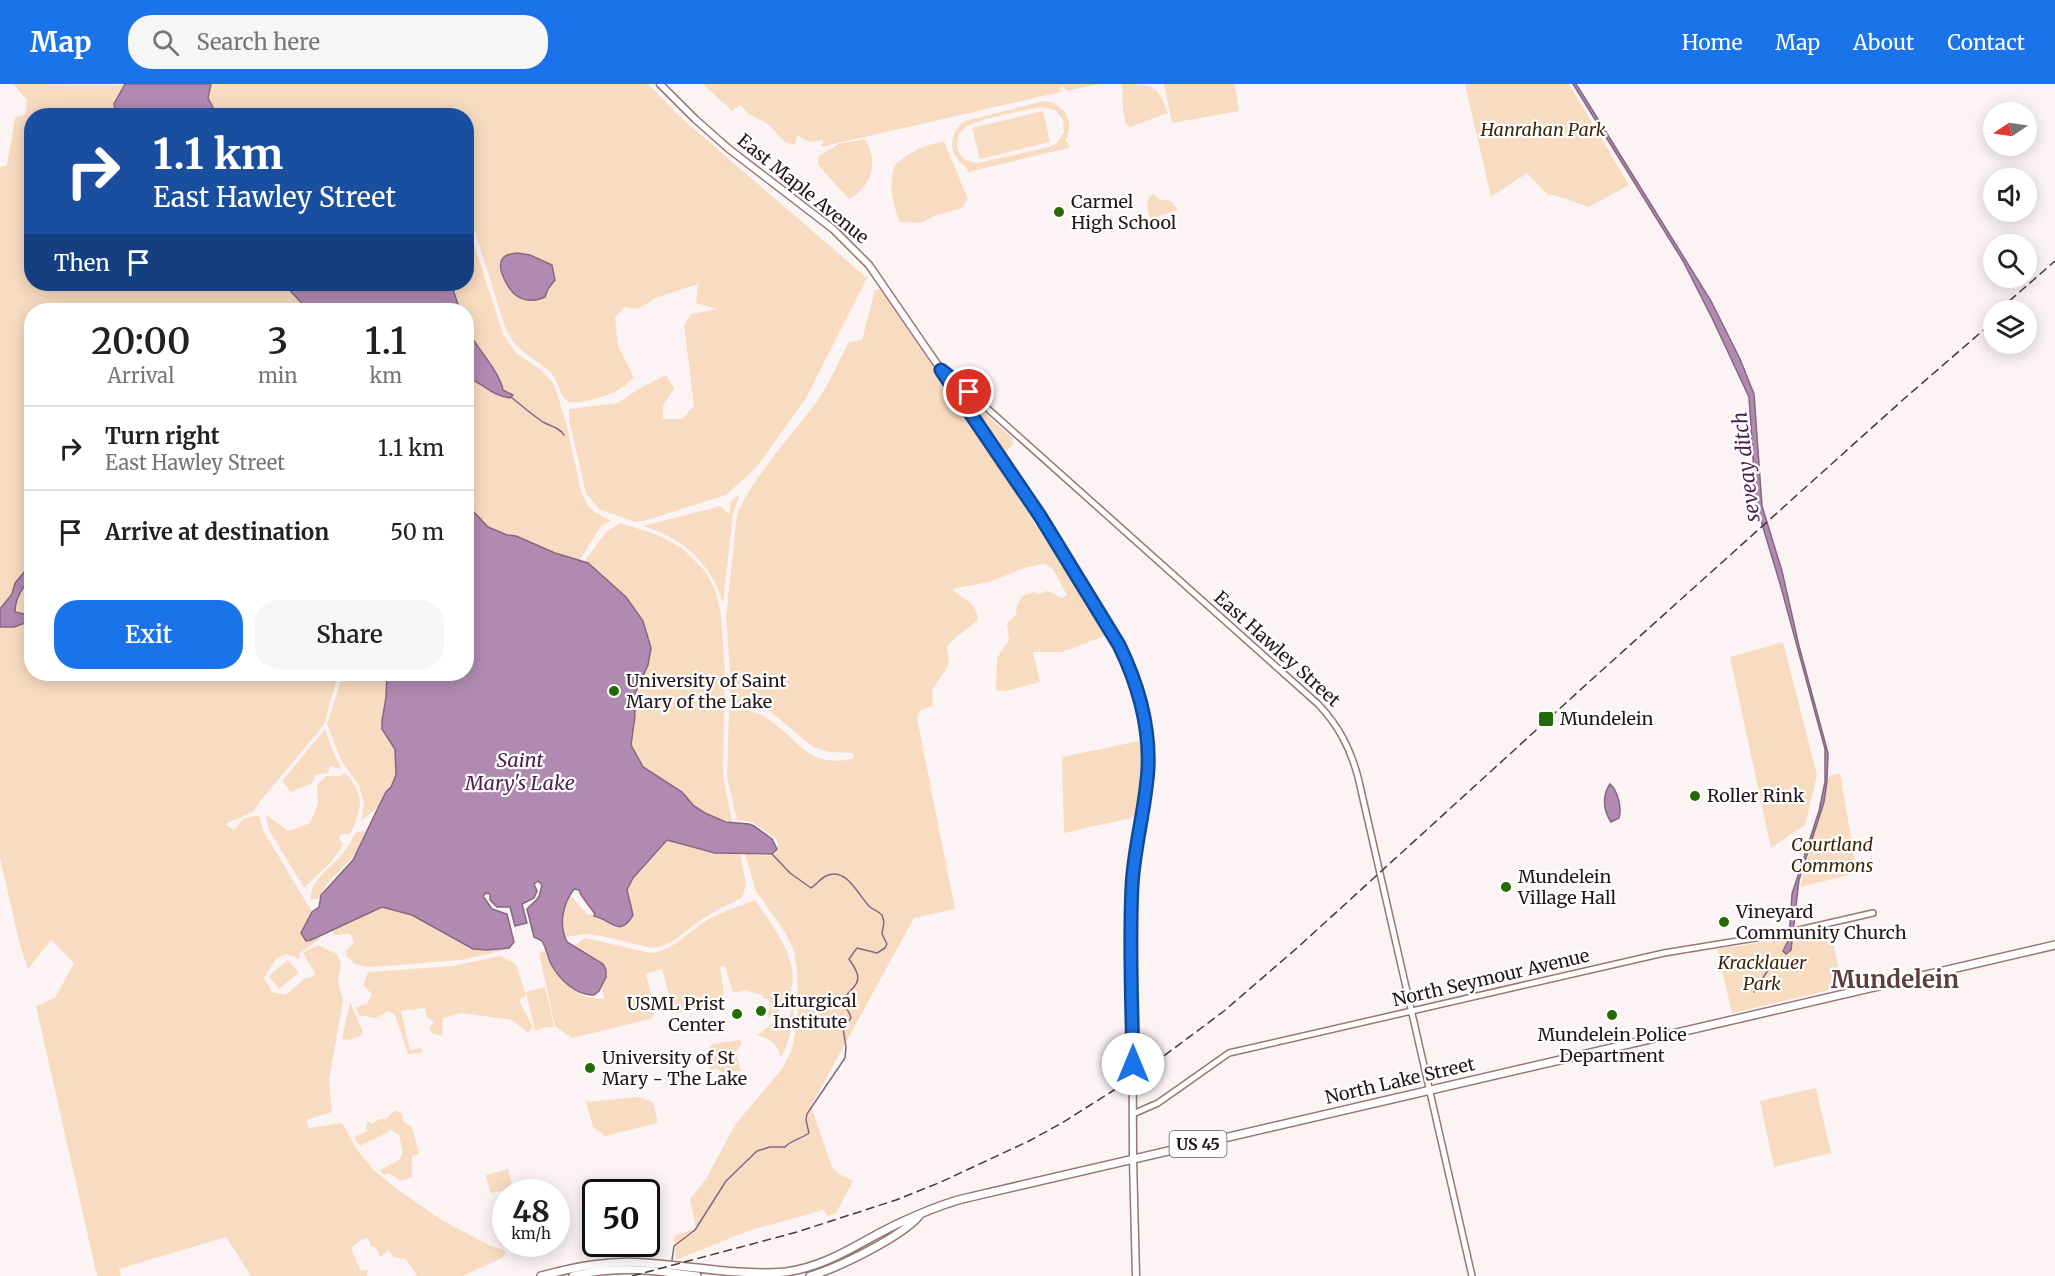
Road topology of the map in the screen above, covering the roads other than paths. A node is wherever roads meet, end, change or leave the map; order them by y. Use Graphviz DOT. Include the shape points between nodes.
graph roads {
  1 [pos="660,84"];
  2 [pos="941,370"];
  3 [pos="1873,913"];
  4 [pos="2055,945"];
  5 [pos="1411,1012"];
  6 [pos="1428,1089"];
  7 [pos="1133,1114"];
  8 [pos="1133,1159"];
  9 [pos="919,1216"];
  10 [pos="541,1276"];
  11 [pos="573,1276"];
  12 [pos="696,1276"];
  13 [pos="810,1276"];
  14 [pos="1136,1276"];
  15 [pos="1472,1276"];
  1 -- 2 [label="main road, East Maple Avenue" via="702,125 851,245 880,280"];
  2 -- 5 [label="street, East Hawley Street" via="1335,722 1349,746 1356,770"];
  2 -- 7 [label="main road, East Maple Avenue" via="1040,516 1114,636 1139,691 1148,766 1132,886"];
  3 -- 5 [label="street, North Seymour Avenue" via="1786,933 1664,953"];
  4 -- 6 [label="main road, North Lake Street / US 45"];
  5 -- 6 [label="street, East Hawley Street"];
  5 -- 7 [label="street, North Seymour Avenue" via="1228,1053 1164,1098"];
  6 -- 8 [label="main road, North Lake Street / US 45"];
  6 -- 15 [label="street, East Hawley Street"];
  7 -- 8 [label="main road, East Maple Avenue"];
  8 -- 9 [label="main road, North Lake Street / US 45" via="962,1199"];
  8 -- 14 [label="main road, East Maple Avenue"];
  9 -- 10 [label="main road, North Lake Street / US 45" via="841,1256 794,1271 739,1275 617,1262"];
  9 -- 13 [label="main road, North Lake Street / US 45" via="911,1225 851,1260"];
  11 -- 12 [label="main road" via="624,1268"];
}
